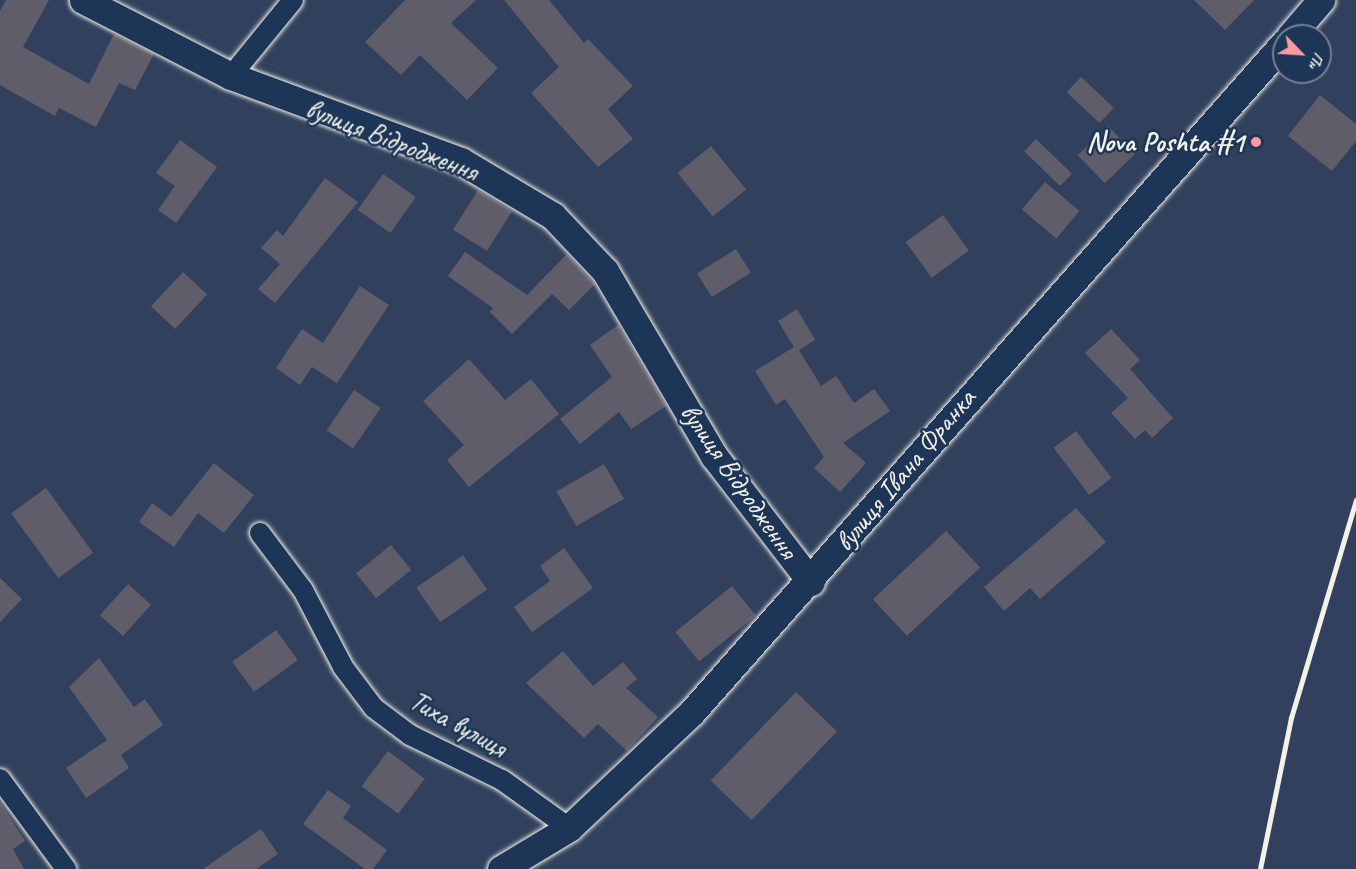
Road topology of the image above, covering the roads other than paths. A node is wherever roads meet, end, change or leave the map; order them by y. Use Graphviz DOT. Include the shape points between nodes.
graph roads {
  1 [pos="83,0"];
  2 [pos="293,0"];
  3 [pos="1321,0"];
  4 [pos="1300,24"];
  5 [pos="1272,56"];
  6 [pos="231,76"];
  7 [pos="260,533"];
  8 [pos="811,582"];
  9 [pos="0,780"];
  10 [pos="568,828"];
  11 [pos="66,869"];
  12 [pos="501,869"];
  1 -- 6 [label="main road, вулиця Відродження"];
  2 -- 6 [label="street"];
  3 -- 4 [label="main road"];
  5 -- 8 [label="main road, вулиця Івана Франка" via="919,451"];
  6 -- 8 [label="main road, вулиця Відродження" via="461,161 553,216 605,271 714,456"];
  7 -- 10 [label="street, Тиха вулиця" via="303,590 343,667 374,708 411,735 502,780"];
  8 -- 10 [label="main road, вулиця Івана Франка" via="692,712"];
  9 -- 11 [label="street"];
  10 -- 12 [label="main road, вулиця Івана Франка"];
}
